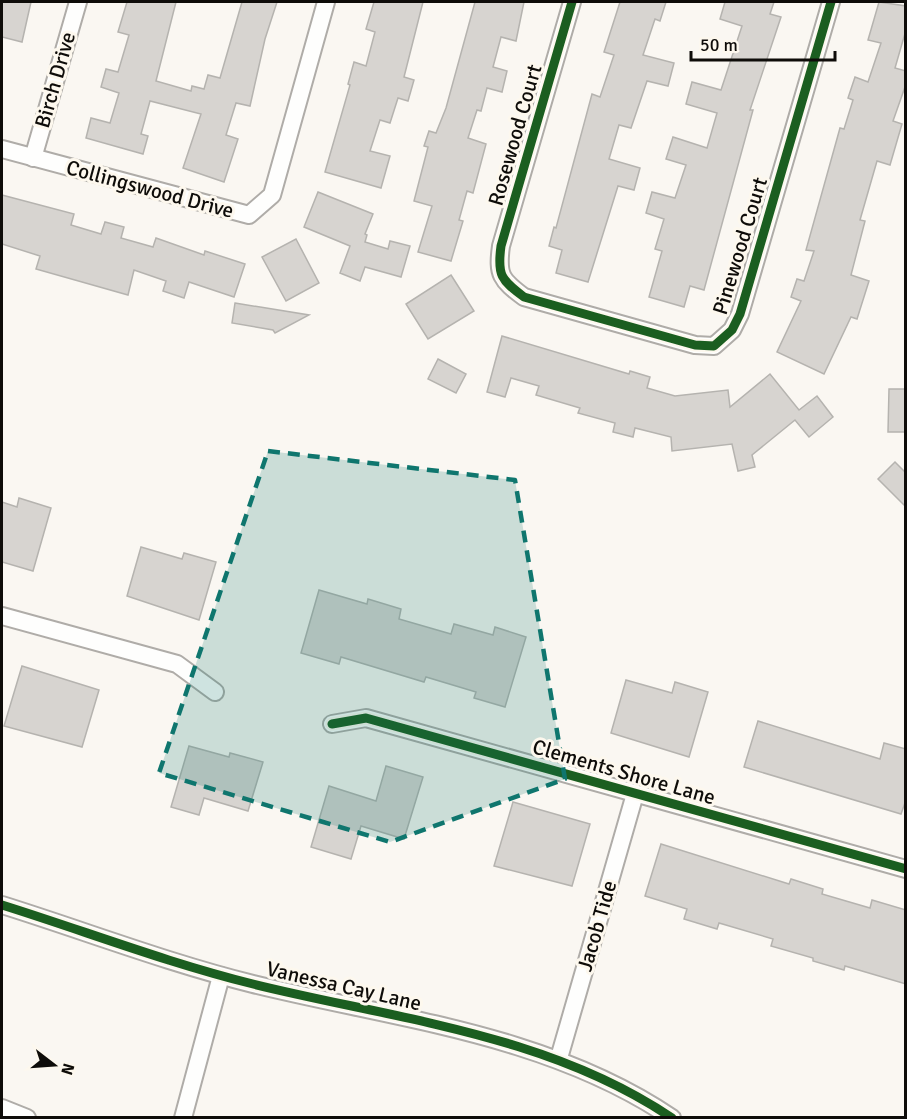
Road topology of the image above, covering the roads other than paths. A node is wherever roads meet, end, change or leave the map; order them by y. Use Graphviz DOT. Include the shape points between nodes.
graph roads {
  1 [pos="78,2"];
  2 [pos="326,2"];
  3 [pos="572,2"];
  4 [pos="831,2"];
  5 [pos="2,149"];
  6 [pos="33,158"];
  7 [pos="502,278"];
  8 [pos="2,616"];
  9 [pos="215,692"];
  10 [pos="332,724"];
  11 [pos="635,794"];
  12 [pos="906,869"];
  13 [pos="2,905"];
  14 [pos="221,976"];
  15 [pos="559,1058"];
  16 [pos="2,1108"];
  17 [pos="27,1118"];
  18 [pos="183,1118"];
  19 [pos="672,1118"];
  1 -- 6 [label="street, Birch Drive"];
  2 -- 6 [label="street, Collingswood Drive" via="272,195 249,215"];
  3 -- 7 [label="street, Rosewood Court" via="501,246"];
  4 -- 7 [label="street, Pinewood Court" via="740,314 724,340 714,346 695,345 524,297"];
  5 -- 6 [label="street, Collingswood Drive"];
  8 -- 9 [label="street" via="177,664"];
  10 -- 11 [label="street, Clements Shore Lane" via="366,718"];
  11 -- 12 [label="street, Clements Shore Lane"];
  11 -- 15 [label="street, Jacob Tide"];
  13 -- 14 [label="street, Vanessa Cay Lane"];
  14 -- 15 [label="street, Vanessa Cay Lane" via="508,1042"];
  14 -- 18 [label="street"];
  15 -- 19 [label="street, Vanessa Cay Lane"];
  16 -- 17 [label="street"];
}
